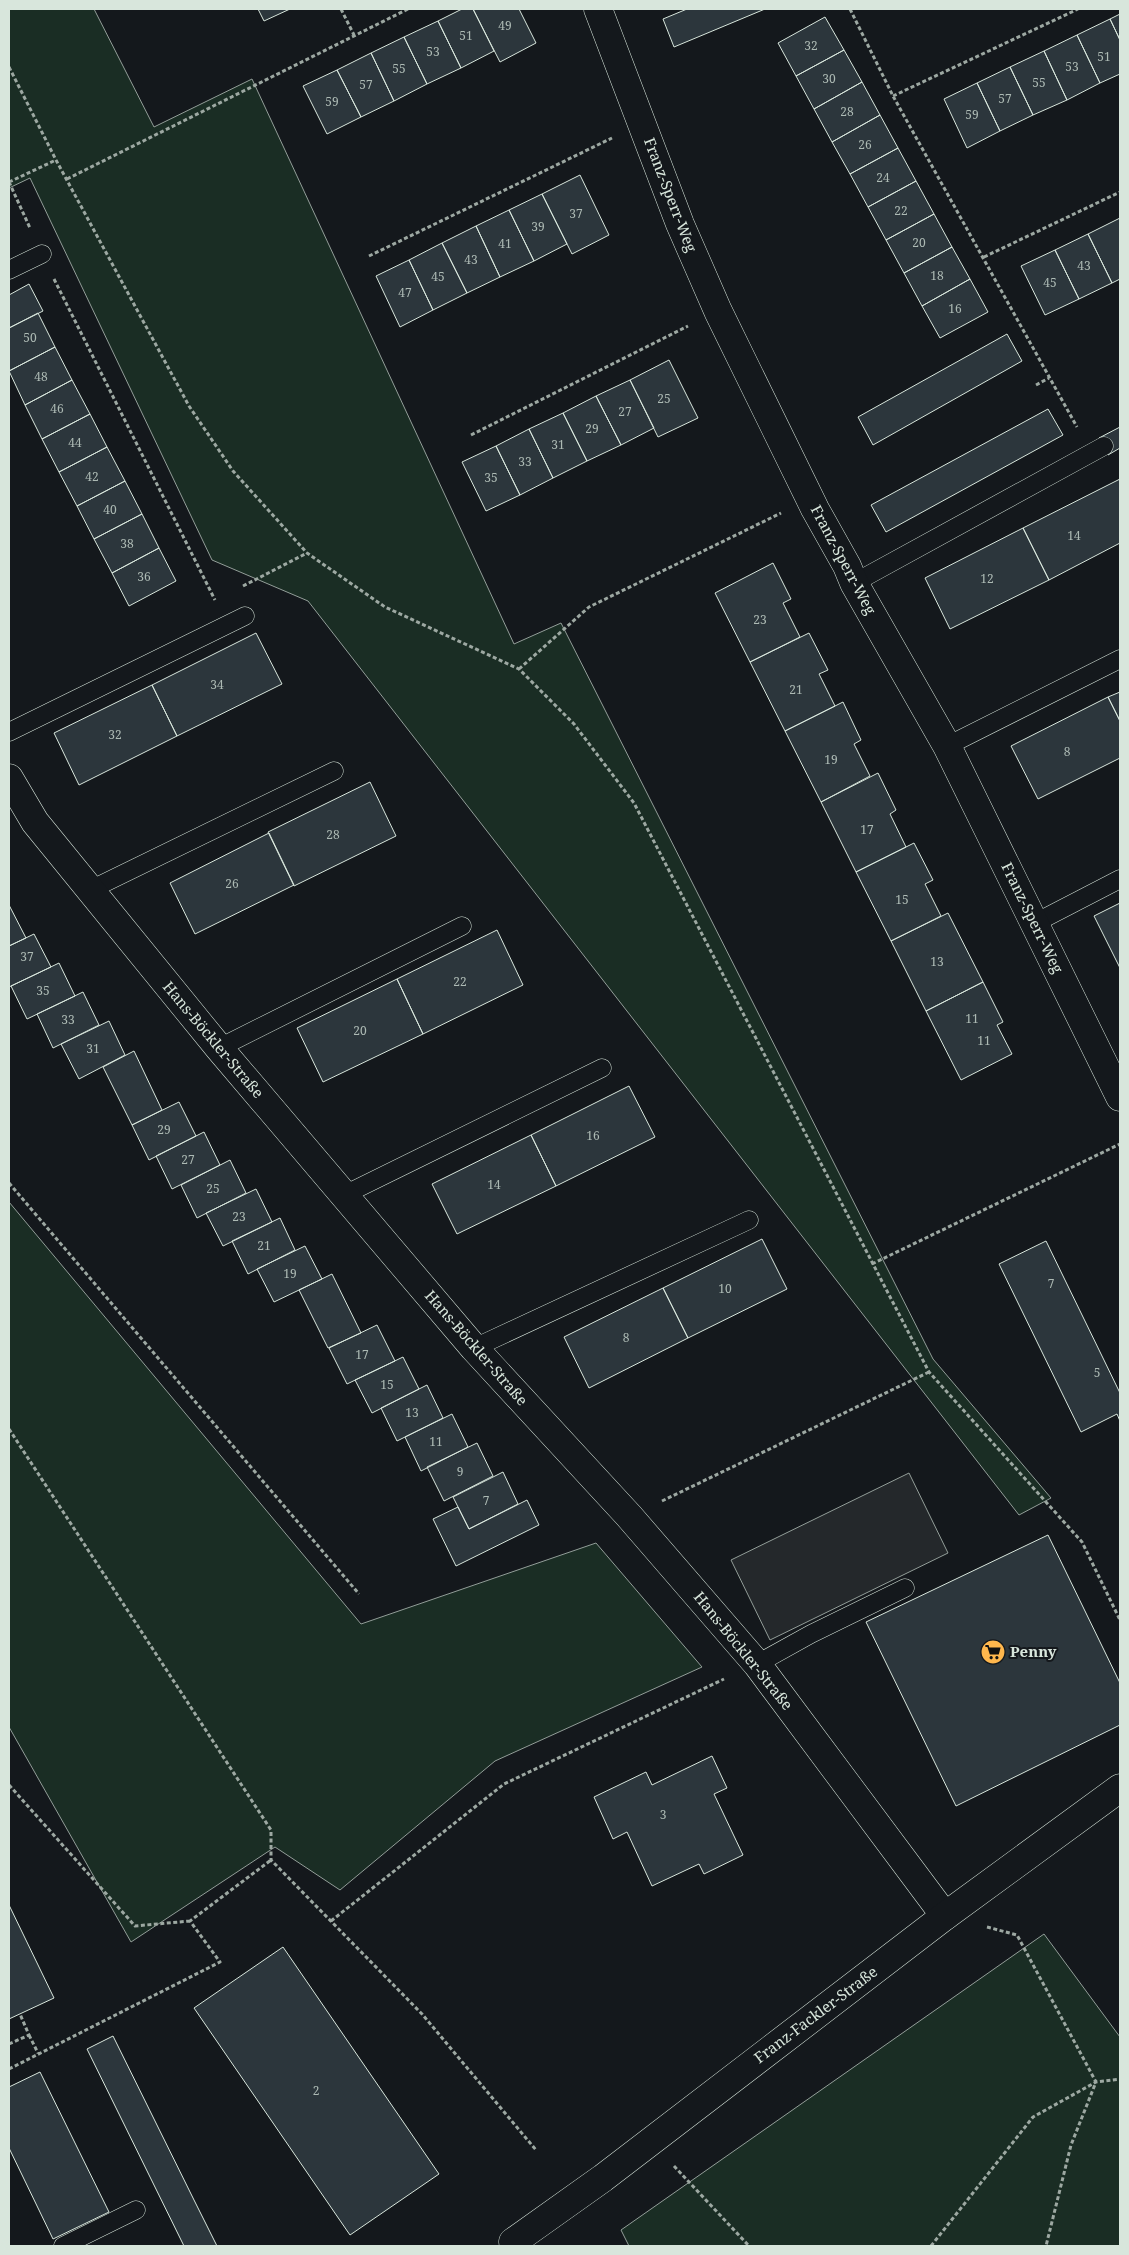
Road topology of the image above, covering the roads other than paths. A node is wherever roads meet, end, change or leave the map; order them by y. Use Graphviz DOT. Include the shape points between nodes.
graph roads {
  1 [pos="598,9"];
  2 [pos="42,254"];
  3 [pos="9,270"];
  4 [pos="1104,446"];
  5 [pos="854,583"];
  6 [pos="245,616"];
  7 [pos="1120,659"];
  8 [pos="9,732"];
  9 [pos="947,746"];
  10 [pos="334,771"];
  11 [pos="9,778"];
  12 [pos="1120,879"];
  13 [pos="90,890"];
  14 [pos="1034,924"];
  15 [pos="462,926"];
  16 [pos="219,1048"];
  17 [pos="602,1068"];
  18 [pos="1120,1097"];
  19 [pos="344,1195"];
  20 [pos="749,1220"];
  21 [pos="474,1348"];
  22 [pos="905,1588"];
  23 [pos="757,1664"];
  24 [pos="1120,1788"];
  25 [pos="945,1916"];
  26 [pos="136,2210"];
  27 [pos="511,2245"];
  28 [pos="63,2246"];
  1 -- 5 [label="street, Franz-Sperr-Weg" via="680,224 718,311"];
  2 -- 3 [label="lane"];
  4 -- 5 [label="lane"];
  5 -- 9 [label="street, Franz-Sperr-Weg"];
  6 -- 8 [label="lane"];
  7 -- 9 [label="lane"];
  9 -- 14 [label="street, Franz-Sperr-Weg"];
  10 -- 13 [label="lane"];
  11 -- 13 [label="street, Hans-Böckler-Straße" via="35,822"];
  12 -- 14 [label="lane"];
  13 -- 16 [label="street, Hans-Böckler-Straße"];
  14 -- 18 [label="street, Franz-Sperr-Weg"];
  15 -- 16 [label="lane"];
  16 -- 19 [label="street, Hans-Böckler-Straße"];
  17 -- 19 [label="lane"];
  19 -- 21 [label="street, Hans-Böckler-Straße"];
  20 -- 21 [label="lane"];
  21 -- 23 [label="street, Hans-Böckler-Straße" via="629,1516"];
  22 -- 23 [label="lane"];
  23 -- 25 [label="street, Hans-Böckler-Straße"];
  24 -- 25 [label="street, Franz-Fackler-Straße"];
  25 -- 27 [label="street, Franz-Fackler-Straße"];
  26 -- 28 [label="lane"];
}
